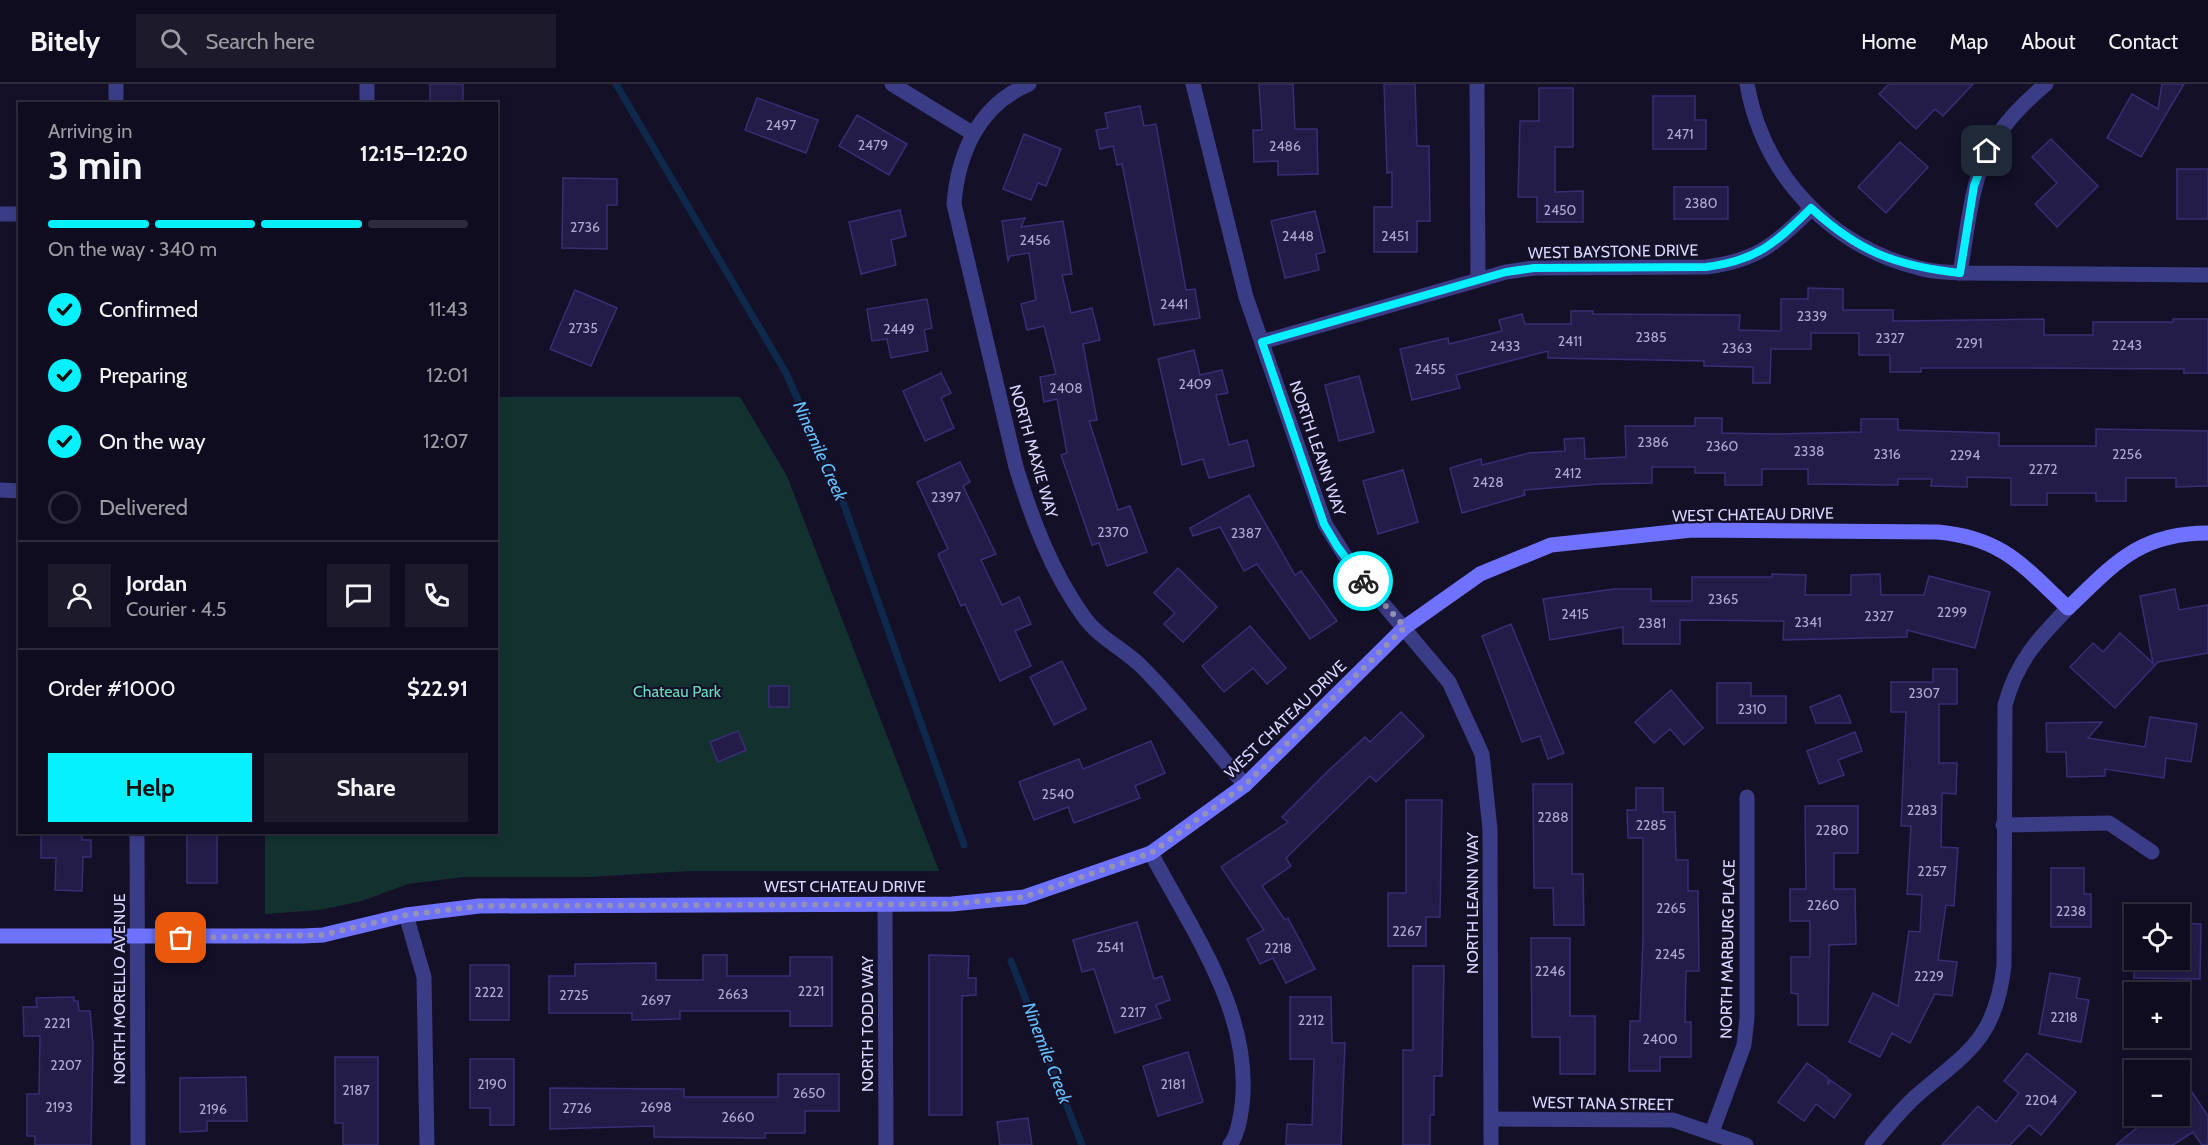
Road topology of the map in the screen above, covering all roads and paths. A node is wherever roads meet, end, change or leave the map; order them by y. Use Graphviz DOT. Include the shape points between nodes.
graph roads {
  1 [pos="116,84"];
  2 [pos="367,84"];
  3 [pos="892,84"];
  4 [pos="1029,84"];
  5 [pos="1193,84"];
  6 [pos="1477,84"];
  7 [pos="1748,84"];
  8 [pos="2046,84"];
  9 [pos="116,102"];
  10 [pos="367,102"];
  11 [pos="972,133"];
  12 [pos="1811,208"];
  13 [pos="0,214"];
  14 [pos="18,214"];
  15 [pos="1960,273"];
  16 [pos="2208,275"];
  17 [pos="1478,279"];
  18 [pos="1262,342"];
  19 [pos="0,490"];
  20 [pos="18,491"];
  21 [pos="2208,533"];
  22 [pos="2068,608"];
  23 [pos="1405,627"];
  24 [pos="1245,785"];
  25 [pos="1747,797"];
  26 [pos="2003,825"];
  27 [pos="137,834"];
  28 [pos="2152,852"];
  29 [pos="1151,853"];
  30 [pos="885,904"];
  31 [pos="406,915"];
  32 [pos="0,936"];
  33 [pos="136,938"];
  34 [pos="1491,1119"];
  35 [pos="1712,1132"];
  36 [pos="138,1145"];
  37 [pos="427,1145"];
  38 [pos="886,1145"];
  39 [pos="1230,1145"];
  40 [pos="1491,1145"];
  41 [pos="1746,1145"];
  42 [pos="1872,1145"];
  1 -- 9 [label="street"];
  2 -- 10 [label="street"];
  3 -- 11 [label="street"];
  4 -- 11 [label="street, NORTH MAXIE WAY" via="998,103"];
  5 -- 18 [label="street, NORTH LEANN WAY" via="1239,273"];
  6 -- 17 [label="street"];
  7 -- 12 [label="street" via="1767,147 1789,183"];
  8 -- 15 [label="street" via="2008,118 1981,162"];
  11 -- 24 [label="street, NORTH MAXIE WAY" via="956,175 954,204 1016,467 1043,544 1086,620 1141,666"];
  12 -- 15 [label="street" via="1852,241 1874,253 1922,269"];
  12 -- 17 [label="street, WEST BAYSTONE DRIVE" via="1779,240 1757,255 1733,264 1534,268"];
  13 -- 14 [label="street"];
  15 -- 16 [label="street"];
  17 -- 18 [label="street, WEST BAYSTONE DRIVE"];
  18 -- 23 [label="street, NORTH LEANN WAY" via="1324,524 1352,567"];
  19 -- 20 [label="street"];
  21 -- 22 [label="street" via="2144,544 2122,557"];
  22 -- 23 [label="street, WEST CHATEAU DRIVE" via="2011,555 1965,534 1692,530 1551,545 1480,574"];
  22 -- 26 [label="street" via="2023,657 2012,680 2005,705"];
  23 -- 24 [label="street, WEST CHATEAU DRIVE"];
  23 -- 34 [label="street, NORTH LEANN WAY" via="1449,682 1482,754 1490,829"];
  24 -- 29 [label="street, WEST CHATEAU DRIVE"];
  25 -- 35 [label="street, NORTH MARBURG PLACE" via="1747,1018 1744,1045"];
  26 -- 28 [label="street" via="2109,823"];
  26 -- 42 [label="street" via="2004,966 1993,1017 1964,1059 1916,1097"];
  27 -- 33 [label="street, NORTH MORELLO AVENUE"];
  29 -- 30 [label="street, WEST CHATEAU DRIVE" via="1024,897 952,904"];
  29 -- 39 [label="street" via="1227,998 1240,1040 1245,1080 1240,1120"];
  30 -- 31 [label="street, WEST CHATEAU DRIVE" via="479,906"];
  30 -- 38 [label="street, NORTH TODD WAY"];
  31 -- 33 [label="street, WEST CHATEAU DRIVE" via="322,935"];
  31 -- 37 [label="street" via="424,977"];
  32 -- 33 [label="street, WEST CHATEAU DRIVE"];
  33 -- 36 [label="street, NORTH MORELLO AVENUE"];
  34 -- 35 [label="street, WEST TANA STREET" via="1674,1120"];
  34 -- 40 [label="street, NORTH LEANN WAY"];
  35 -- 41 [label="street, WEST TANA STREET"];
}
